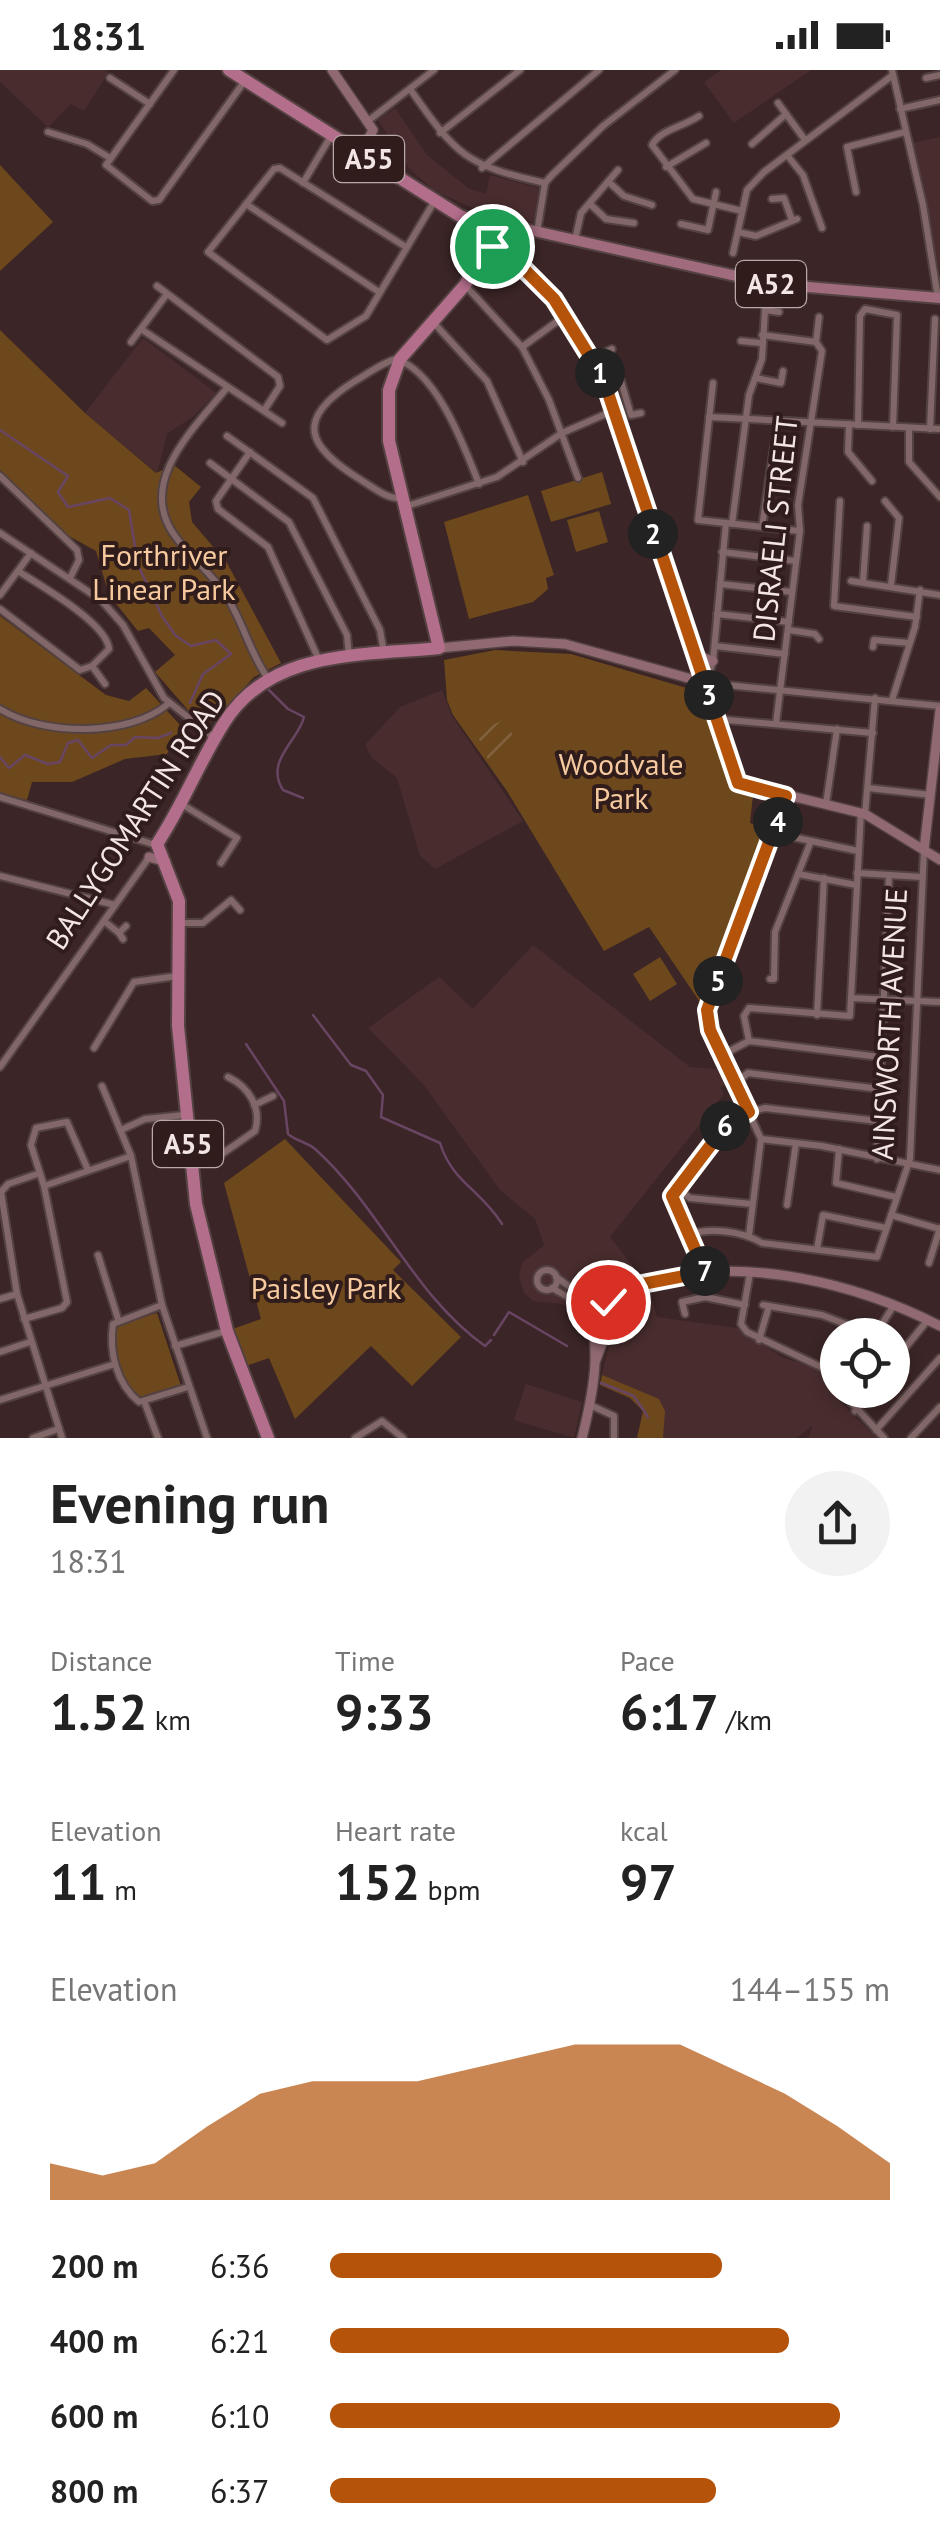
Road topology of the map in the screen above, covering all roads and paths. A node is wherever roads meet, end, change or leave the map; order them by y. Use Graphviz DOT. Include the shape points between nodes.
graph roads {
  1 [pos="174,70"];
  2 [pos="229,70"];
  3 [pos="332,70"];
  4 [pos="434,70"];
  5 [pos="520,70"];
  6 [pos="599,70"];
  7 [pos="673,70"];
  8 [pos="893,72"];
  9 [pos="939,74"];
  10 [pos="110,78"];
  11 [pos="926,78"];
  12 [pos="245,80"];
  13 [pos="410,89"];
  14 [pos="940,100"];
  15 [pos="778,103"];
  16 [pos="150,104"];
  17 [pos="900,109"];
  18 [pos="786,114"];
  19 [pos="699,116"];
  20 [pos="368,121"];
  21 [pos="48,132"];
  22 [pos="440,132"];
  23 [pos="905,132"];
  24 [pos="331,135"];
  25 [pos="806,140"];
  26 [pos="706,143"];
  27 [pos="752,144"];
  28 [pos="361,154"];
  29 [pos="787,155"];
  30 [pos="108,162"];
  31 [pos="666,167"];
  32 [pos="482,168"];
  33 [pos="618,170"];
  34 [pos="303,183"];
  35 [pos="545,184"];
  36 [pos="613,185"];
  37 [pos="716,192"];
  38 [pos="856,192"];
  39 [pos="772,199"];
  40 [pos="435,201"];
  41 [pos="246,204"];
  42 [pos="590,204"];
  43 [pos="647,206"];
  44 [pos="713,206"];
  45 [pos="742,211"];
  46 [pos="634,223"];
  47 [pos="681,224"];
  48 [pos="822,228"];
  49 [pos="738,232"];
  50 [pos="537,233"];
  51 [pos="486,235"];
  52 [pos="574,241"];
  53 [pos="406,247"];
  54 [pos="734,253"];
  55 [pos="157,286"];
  56 [pos="465,286"];
  57 [pos="379,292"];
  58 [pos="167,294"];
  59 [pos="939,298"];
  60 [pos="778,312"];
  61 [pos="566,315"];
  62 [pos="819,318"];
  63 [pos="433,321"];
  64 [pos="936,323"];
  65 [pos="141,329"];
  66 [pos="762,339"];
  67 [pos="741,341"];
  68 [pos="131,342"];
  69 [pos="816,342"];
  70 [pos="522,347"];
  71 [pos="612,349"];
  72 [pos="394,360"];
  73 [pos="783,372"];
  74 [pos="756,378"];
  75 [pos="621,381"];
  76 [pos="713,383"];
  77 [pos="607,387"];
  78 [pos="226,390"];
  79 [pos="265,410"];
  80 [pos="616,410"];
  81 [pos="641,413"];
  82 [pos="709,417"];
  83 [pos="746,418"];
  84 [pos="778,420"];
  85 [pos="810,422"];
  86 [pos="277,423"];
  87 [pos="853,424"];
  88 [pos="893,427"];
  89 [pos="909,428"];
  90 [pos="930,429"];
  91 [pos="940,429"];
  92 [pos="562,433"];
  93 [pos="227,436"];
  94 [pos="250,452"];
  95 [pos="523,462"];
  96 [pos="210,463"];
  97 [pos="865,473"];
  98 [pos="0,476"];
  99 [pos="578,478"];
  100 [pos="232,479"];
  101 [pos="857,479"];
  102 [pos="872,481"];
  103 [pos="479,484"];
  104 [pos="940,497"];
  105 [pos="840,501"];
  106 [pos="885,501"];
  107 [pos="405,502"];
  108 [pos="894,508"];
  109 [pos="839,514"];
  110 [pos="850,515"];
  111 [pos="885,516"];
  112 [pos="729,523"];
  113 [pos="866,526"];
  114 [pos="762,527"];
  115 [pos="800,531"];
  116 [pos="0,534"];
  117 [pos="855,536"];
  118 [pos="866,537"];
  119 [pos="722,552"];
  120 [pos="31,553"];
  121 [pos="796,561"];
  122 [pos="18,570"];
  123 [pos="70,578"];
  124 [pos="851,580"];
  125 [pos="863,582"];
  126 [pos="720,584"];
  127 [pos="892,585"];
  128 [pos="920,590"];
  129 [pos="792,592"];
  130 [pos="940,595"];
  131 [pos="0,596"];
  132 [pos="1,610"];
  133 [pos="717,614"];
  134 [pos="917,617"];
  135 [pos="788,626"];
  136 [pos="819,639"];
  137 [pos="910,643"];
  138 [pos="715,646"];
  139 [pos="872,647"];
  140 [pos="439,648"];
  141 [pos="384,654"];
  142 [pos="785,654"];
  143 [pos="698,656"];
  144 [pos="349,657"];
  145 [pos="319,661"];
  146 [pos="713,662"];
  147 [pos="92,666"];
  148 [pos="267,677"];
  149 [pos="706,683"];
  150 [pos="105,684"];
  151 [pos="781,688"];
  152 [pos="875,698"];
  153 [pos="892,700"];
  154 [pos="168,704"];
  155 [pos="940,708"];
  156 [pos="0,709"];
  157 [pos="716,718"];
  158 [pos="776,723"];
  159 [pos="223,724"];
  160 [pos="199,729"];
  161 [pos="837,729"];
  162 [pos="872,733"];
  163 [pos="939,735"];
  164 [pos="215,738"];
  165 [pos="936,783"];
  166 [pos="868,788"];
  167 [pos="930,795"];
  168 [pos="0,796"];
  169 [pos="786,796"];
  170 [pos="826,804"];
  171 [pos="183,805"];
  172 [pos="863,813"];
  173 [pos="774,833"];
  174 [pos="811,842"];
  175 [pos="157,844"];
  176 [pos="924,850"];
  177 [pos="858,851"];
  178 [pos="148,857"];
  179 [pos="940,860"];
  180 [pos="221,863"];
  181 [pos="168,864"];
  182 [pos="798,874"];
  183 [pos="856,874"];
  184 [pos="889,875"];
  185 [pos="0,876"];
  186 [pos="824,878"];
  187 [pos="922,878"];
  188 [pos="856,885"];
  189 [pos="115,905"];
  190 [pos="240,910"];
  191 [pos="104,921"];
  192 [pos="180,923"];
  193 [pos="123,933"];
  194 [pos="177,976"];
  195 [pos="770,979"];
  196 [pos="851,998"];
  197 [pos="882,1000"];
  198 [pos="916,1002"];
  199 [pos="940,1002"];
  200 [pos="816,1015"];
  201 [pos="749,1041"];
  202 [pos="94,1048"];
  203 [pos="722,1055"];
  204 [pos="880,1057"];
  205 [pos="0,1067"];
  206 [pos="228,1077"];
  207 [pos="736,1082"];
  208 [pos="102,1086"];
  209 [pos="880,1089"];
  210 [pos="274,1096"];
  211 [pos="254,1104"];
  212 [pos="749,1112"];
  213 [pos="184,1115"];
  214 [pos="878,1122"];
  215 [pos="120,1130"];
  216 [pos="761,1139"];
  217 [pos="796,1142"];
  218 [pos="839,1149"];
  219 [pos="131,1156"];
  220 [pos="877,1159"];
  221 [pos="190,1160"];
  222 [pos="908,1166"];
  223 [pos="88,1170"];
  224 [pos="940,1170"];
  225 [pos="40,1173"];
  226 [pos="44,1186"];
  227 [pos="676,1187"];
  228 [pos="896,1197"];
  229 [pos="799,1200"];
  230 [pos="752,1204"];
  231 [pos="891,1214"];
  232 [pos="886,1228"];
  233 [pos="940,1228"];
  234 [pos="688,1235"];
  235 [pos="748,1235"];
  236 [pos="816,1249"];
  237 [pos="98,1254"];
  238 [pos="929,1263"];
  239 [pos="705,1272"];
  240 [pos="750,1274"];
  241 [pos="556,1277"];
  242 [pos="654,1280"];
  243 [pos="552,1288"];
  244 [pos="16,1294"];
  245 [pos="0,1299"];
  246 [pos="745,1305"];
  247 [pos="894,1305"];
  248 [pos="162,1306"];
  249 [pos="606,1313"];
  250 [pos="685,1314"];
  251 [pos="118,1318"];
  252 [pos="820,1318"];
  253 [pos="886,1318"];
  254 [pos="24,1319"];
  255 [pos="928,1320"];
  256 [pos="940,1326"];
  257 [pos="227,1331"];
  258 [pos="759,1340"];
  259 [pos="30,1342"];
  260 [pos="910,1342"];
  261 [pos="175,1346"];
  262 [pos="0,1352"];
  263 [pos="940,1358"];
  264 [pos="115,1364"];
  265 [pos="820,1368"];
  266 [pos="43,1387"];
  267 [pos="188,1387"];
  268 [pos="0,1400"];
  269 [pos="144,1401"];
  270 [pos="590,1404"];
  271 [pos="853,1408"];
  272 [pos="857,1408"];
  273 [pos="940,1408"];
  274 [pos="855,1411"];
  275 [pos="58,1429"];
  276 [pos="876,1430"];
  277 [pos="34,1438"];
  278 [pos="62,1438"];
  279 [pos="158,1438"];
  280 [pos="207,1438"];
  281 [pos="268,1438"];
  282 [pos="355,1438"];
  283 [pos="403,1438"];
  284 [pos="582,1438"];
  285 [pos="614,1438"];
  286 [pos="884,1438"];
  287 [pos="911,1438"];
  1 -- 16 [label="street"];
  2 -- 12 [label="highway, A55"];
  3 -- 20 [label="main road"];
  4 -- 13 [label="street"];
  5 -- 22 [label="street"];
  6 -- 32 [label="street"];
  7 -- 35 [label="street"];
  8 -- 17 [label="street"];
  8 -- 25 [label="street"];
  9 -- 11 [label="street"];
  10 -- 16 [label="street"];
  12 -- 24 [label="highway, A55"];
  12 -- 30 [label="street" via="159,200"];
  13 -- 20 [label="street"];
  13 -- 22 [label="street"];
  14 -- 17 [label="street"];
  15 -- 18 [label="street"];
  16 -- 30 [label="street"];
  17 -- 23 [label="street"];
  18 -- 25 [label="street"];
  18 -- 27 [label="street"];
  19 -- 31 [label="street" via="653,141"];
  20 -- 28 [label="main road" via="373,130"];
  21 -- 30 [label="street" via="87,144"];
  22 -- 32 [label="street"];
  23 -- 38 [label="street" via="846,147"];
  23 -- 59 [label="street"];
  24 -- 28 [label="highway, A55"];
  24 -- 34 [label="street"];
  25 -- 29 [label="street"];
  26 -- 31 [label="street"];
  28 -- 40 [label="highway, A55"];
  29 -- 45 [label="street" via="747,190"];
  29 -- 48 [label="street" via="803,175"];
  31 -- 44 [label="street" via="686,194"];
  32 -- 35 [label="street"];
  33 -- 36 [label="street"];
  34 -- 41 [label="street" via="274,169"];
  34 -- 53 [label="street"];
  35 -- 50 [label="street"];
  36 -- 42 [label="street"];
  36 -- 43 [label="street"];
  37 -- 44 [label="street"];
  39 -- 49 [label="street" via="784,198 795,219 756,236"];
  40 -- 51 [label="highway, A55"];
  40 -- 53 [label="street"];
  41 -- 57 [label="street"];
  41 -- 57 [label="street" via="208,252 323,339 360,321"];
  42 -- 46 [label="street"];
  42 -- 52 [label="street"];
  44 -- 45 [label="street"];
  44 -- 47 [label="street" via="708,230"];
  45 -- 49 [label="street"];
  49 -- 54 [label="street"];
  50 -- 51 [label="main road, A52" via="510,227"];
  50 -- 52 [label="main road, A52"];
  51 -- 56 [label="highway"];
  51 -- 61 [label="main road"];
  52 -- 59 [label="main road, A52" via="791,288"];
  53 -- 57 [label="street"];
  55 -- 58 [label="street"];
  56 -- 63 [label="highway"];
  56 -- 70 [label="street"];
  58 -- 65 [label="street"];
  58 -- 79 [label="street" via="278,378"];
  60 -- 66 [label="street" via="765,310"];
  61 -- 70 [label="street"];
  61 -- 77 [label="main road"];
  62 -- 69 [label="street, DISRAELI STREET"];
  63 -- 72 [label="highway"];
  63 -- 95 [label="street" via="487,381"];
  64 -- 90 [label="street"];
  65 -- 68 [label="street"];
  65 -- 78 [label="street"];
  66 -- 67 [label="street"];
  66 -- 69 [label="street"];
  66 -- 74 [label="street"];
  69 -- 85 [label="street, DISRAELI STREET" via="823,374"];
  70 -- 92 [label="street"];
  71 -- 75 [label="street" via="602,354"];
  72 -- 103 [label="street" via="449,414"];
  72 -- 107 [label="highway" via="387,427"];
  72 -- 107 [label="street" via="322,403 314,438 338,466"];
  73 -- 74 [label="street" via="782,383"];
  74 -- 83 [label="street"];
  75 -- 77 [label="street"];
  75 -- 81 [label="street" via="631,415"];
  76 -- 82 [label="street"];
  77 -- 80 [label="main road"];
  78 -- 79 [label="street"];
  78 -- 148 [label="street" via="169,464 163,513 228,598"];
  79 -- 86 [label="street"];
  80 -- 92 [label="street"];
  80 -- 143 [label="main road" via="659,555"];
  82 -- 83 [label="street"];
  82 -- 112 [label="street" via="698,520"];
  83 -- 84 [label="street"];
  83 -- 112 [label="street"];
  84 -- 85 [label="street"];
  84 -- 114 [label="street"];
  85 -- 87 [label="street"];
  85 -- 115 [label="street, DISRAELI STREET"];
  87 -- 88 [label="street"];
  87 -- 88 [label="street" via="861,313 893,311"];
  87 -- 97 [label="street" via="848,452"];
  88 -- 89 [label="street"];
  89 -- 90 [label="street"];
  89 -- 104 [label="street" via="908,458"];
  90 -- 91 [label="street"];
  92 -- 95 [label="street"];
  92 -- 99 [label="street"];
  93 -- 94 [label="street"];
  94 -- 100 [label="street"];
  94 -- 141 [label="street" via="314,498 380,630"];
  95 -- 103 [label="street"];
  96 -- 100 [label="street"];
  97 -- 101 [label="street"];
  97 -- 102 [label="street"];
  98 -- 123 [label="street" via="77,550 80,560"];
  100 -- 144 [label="street" via="289,522 347,635"];
  100 -- 145 [label="street" via="218,509 268,546"];
  103 -- 107 [label="street"];
  105 -- 109 [label="street"];
  106 -- 108 [label="street"];
  107 -- 140 [label="highway"];
  108 -- 111 [label="street"];
  108 -- 127 [label="street" via="900,523"];
  109 -- 110 [label="street"];
  109 -- 134 [label="street" via="834,606"];
  112 -- 114 [label="street"];
  112 -- 119 [label="street"];
  113 -- 118 [label="street"];
  114 -- 115 [label="street"];
  115 -- 121 [label="street, DISRAELI STREET"];
  116 -- 120 [label="street"];
  117 -- 118 [label="street"];
  118 -- 125 [label="street"];
  119 -- 121 [label="street"];
  119 -- 126 [label="street"];
  120 -- 122 [label="street"];
  120 -- 123 [label="street"];
  121 -- 129 [label="street, DISRAELI STREET"];
  122 -- 131 [label="street"];
  122 -- 147 [label="street" via="108,641 109,650"];
  123 -- 154 [label="street" via="114,613"];
  124 -- 125 [label="street"];
  125 -- 127 [label="street"];
  126 -- 129 [label="street"];
  126 -- 133 [label="street"];
  127 -- 128 [label="street"];
  128 -- 130 [label="street"];
  128 -- 134 [label="street"];
  129 -- 135 [label="street, DISRAELI STREET"];
  132 -- 147 [label="street" via="80,670"];
  133 -- 135 [label="street"];
  133 -- 138 [label="street"];
  134 -- 137 [label="street"];
  135 -- 136 [label="street"];
  135 -- 142 [label="street, DISRAELI STREET"];
  137 -- 139 [label="street" via="874,640"];
  137 -- 153 [label="street"];
  138 -- 142 [label="street"];
  138 -- 146 [label="street"];
  140 -- 141 [label="highway, BALLYGOMARTIN ROAD"];
  140 -- 149 [label="main road, BALLYGOMARTIN ROAD" via="550,642"];
  141 -- 144 [label="highway, BALLYGOMARTIN ROAD"];
  142 -- 151 [label="street, DISRAELI STREET"];
  143 -- 146 [label="main road"];
  143 -- 149 [label="main road"];
  144 -- 145 [label="highway, BALLYGOMARTIN ROAD"];
  145 -- 148 [label="highway, BALLYGOMARTIN ROAD"];
  146 -- 149 [label="street"];
  147 -- 150 [label="street"];
  148 -- 159 [label="highway, BALLYGOMARTIN ROAD"];
  149 -- 151 [label="street"];
  149 -- 157 [label="main road"];
  151 -- 152 [label="street"];
  151 -- 158 [label="street, DISRAELI STREET"];
  152 -- 153 [label="street"];
  152 -- 162 [label="street"];
  153 -- 155 [label="street"];
  154 -- 156 [label="street" via="143,720 62,730"];
  154 -- 160 [label="street"];
  155 -- 163 [label="main road"];
  157 -- 158 [label="street"];
  157 -- 169 [label="main road" via="738,783"];
  158 -- 161 [label="street"];
  159 -- 160 [label="street"];
  159 -- 164 [label="highway, BALLYGOMARTIN ROAD"];
  160 -- 164 [label="street"];
  161 -- 162 [label="street"];
  161 -- 170 [label="street"];
  162 -- 166 [label="street"];
  163 -- 165 [label="main road"];
  164 -- 171 [label="highway, BALLYGOMARTIN ROAD"];
  165 -- 167 [label="main road"];
  166 -- 167 [label="street"];
  166 -- 172 [label="street"];
  167 -- 176 [label="main road"];
  168 -- 175 [label="street"];
  169 -- 170 [label="main road"];
  169 -- 173 [label="street"];
  170 -- 172 [label="main road"];
  171 -- 175 [label="highway, BALLYGOMARTIN ROAD"];
  171 -- 180 [label="street" via="237,838"];
  172 -- 176 [label="main road"];
  172 -- 177 [label="street"];
  173 -- 174 [label="street"];
  173 -- 203 [label="street" via="707,1010"];
  174 -- 177 [label="street"];
  174 -- 182 [label="street"];
  175 -- 178 [label="street, BALLYGOMARTIN ROAD"];
  175 -- 181 [label="highway, A55"];
  176 -- 179 [label="main road"];
  176 -- 187 [label="street, AINSWORTH AVENUE"];
  177 -- 183 [label="street"];
  178 -- 181 [label="main road"];
  178 -- 189 [label="street, BALLYGOMARTIN ROAD"];
  181 -- 192 [label="highway, A55"];
  182 -- 186 [label="street"];
  182 -- 195 [label="street" via="775,932"];
  183 -- 184 [label="street"];
  183 -- 188 [label="street"];
  184 -- 187 [label="street"];
  184 -- 197 [label="street"];
  185 -- 189 [label="street"];
  186 -- 188 [label="street"];
  186 -- 200 [label="street"];
  187 -- 198 [label="street, AINSWORTH AVENUE"];
  188 -- 196 [label="street"];
  189 -- 191 [label="street, BALLYGOMARTIN ROAD"];
  190 -- 192 [label="street" via="231,900 203,923"];
  191 -- 193 [label="street"];
  191 -- 205 [label="street, BALLYGOMARTIN ROAD"];
  192 -- 194 [label="highway, A55"];
  194 -- 202 [label="street" via="134,982"];
  194 -- 213 [label="highway, A55"];
  196 -- 197 [label="street"];
  196 -- 200 [label="street" via="848,1018"];
  197 -- 198 [label="street"];
  197 -- 204 [label="street"];
  198 -- 199 [label="street"];
  198 -- 222 [label="street, AINSWORTH AVENUE"];
  200 -- 201 [label="street" via="748,1008"];
  201 -- 203 [label="street"];
  201 -- 204 [label="street"];
  203 -- 207 [label="street"];
  204 -- 209 [label="street"];
  206 -- 211 [label="street" via="247,1089"];
  207 -- 209 [label="street" via="748,1073"];
  207 -- 212 [label="street"];
  208 -- 215 [label="street"];
  209 -- 214 [label="street"];
  210 -- 211 [label="street"];
  211 -- 221 [label="street" via="258,1125 250,1137 219,1156"];
  212 -- 214 [label="street" via="765,1108"];
  212 -- 216 [label="street"];
  212 -- 227 [label="street" via="726,1125"];
  213 -- 215 [label="street" via="144,1118"];
  213 -- 221 [label="highway, A55"];
  214 -- 220 [label="street"];
  215 -- 219 [label="street"];
  216 -- 217 [label="street"];
  216 -- 230 [label="street"];
  217 -- 218 [label="street"];
  217 -- 229 [label="street" via="788,1202"];
  218 -- 220 [label="street"];
  218 -- 228 [label="street" via="836,1183"];
  219 -- 223 [label="street"];
  219 -- 248 [label="street"];
  220 -- 222 [label="street"];
  221 -- 257 [label="highway, A55"];
  222 -- 224 [label="street"];
  222 -- 228 [label="street, AINSWORTH AVENUE"];
  223 -- 225 [label="street" via="74,1129 59,1120 32,1135"];
  223 -- 226 [label="street"];
  225 -- 226 [label="street"];
  225 -- 244 [label="street" via="1,1192"];
  226 -- 254 [label="street" via="66,1302"];
  227 -- 230 [label="street" via="690,1198"];
  227 -- 234 [label="street" via="674,1204"];
  228 -- 231 [label="street, AINSWORTH AVENUE"];
  230 -- 235 [label="street"];
  231 -- 232 [label="street, AINSWORTH AVENUE"];
  231 -- 233 [label="street"];
  232 -- 236 [label="street, AINSWORTH AVENUE" via="877,1258"];
  232 -- 236 [label="street" via="826,1214 818,1221"];
  233 -- 238 [label="street"];
  234 -- 235 [label="street"];
  234 -- 239 [label="street"];
  235 -- 236 [label="street" via="762,1243"];
  237 -- 251 [label="street"];
  239 -- 240 [label="main road"];
  239 -- 242 [label="main road"];
  240 -- 246 [label="street"];
  240 -- 247 [label="main road" via="842,1288"];
  241 -- 243 [label="street"];
  241 -- 243 [label="street" via="546,1270 539,1275 540,1286"];
  241 -- 249 [label="street"];
  242 -- 249 [label="main road"];
  242 -- 249 [label="main road" via="622,1292"];
  243 -- 249 [label="street"];
  244 -- 245 [label="street"];
  244 -- 254 [label="street"];
  246 -- 250 [label="street" via="699,1298 682,1302"];
  246 -- 258 [label="street" via="742,1324"];
  247 -- 253 [label="street"];
  247 -- 255 [label="main road"];
  248 -- 251 [label="street"];
  248 -- 261 [label="street"];
  249 -- 270 [label="main road"];
  251 -- 264 [label="street" via="111,1344"];
  252 -- 258 [label="street" via="766,1305"];
  254 -- 259 [label="street"];
  255 -- 256 [label="main road"];
  255 -- 260 [label="street"];
  257 -- 261 [label="street"];
  257 -- 281 [label="highway, A55"];
  258 -- 265 [label="street"];
  259 -- 262 [label="street"];
  259 -- 266 [label="street"];
  261 -- 267 [label="street"];
  263 -- 276 [label="street"];
  264 -- 266 [label="street"];
  264 -- 269 [label="street" via="128,1390"];
  266 -- 268 [label="street"];
  266 -- 275 [label="street"];
  267 -- 269 [label="street"];
  267 -- 280 [label="street"];
  269 -- 279 [label="street"];
  270 -- 284 [label="main road"];
  270 -- 285 [label="street" via="614,1416"];
  271 -- 274 [label="street"];
  272 -- 274 [label="street"];
  273 -- 287 [label="street"];
  274 -- 276 [label="street"];
  275 -- 277 [label="street"];
  275 -- 278 [label="street"];
  276 -- 286 [label="street"];
  282 -- 283 [label="street" via="382,1421"];
}
